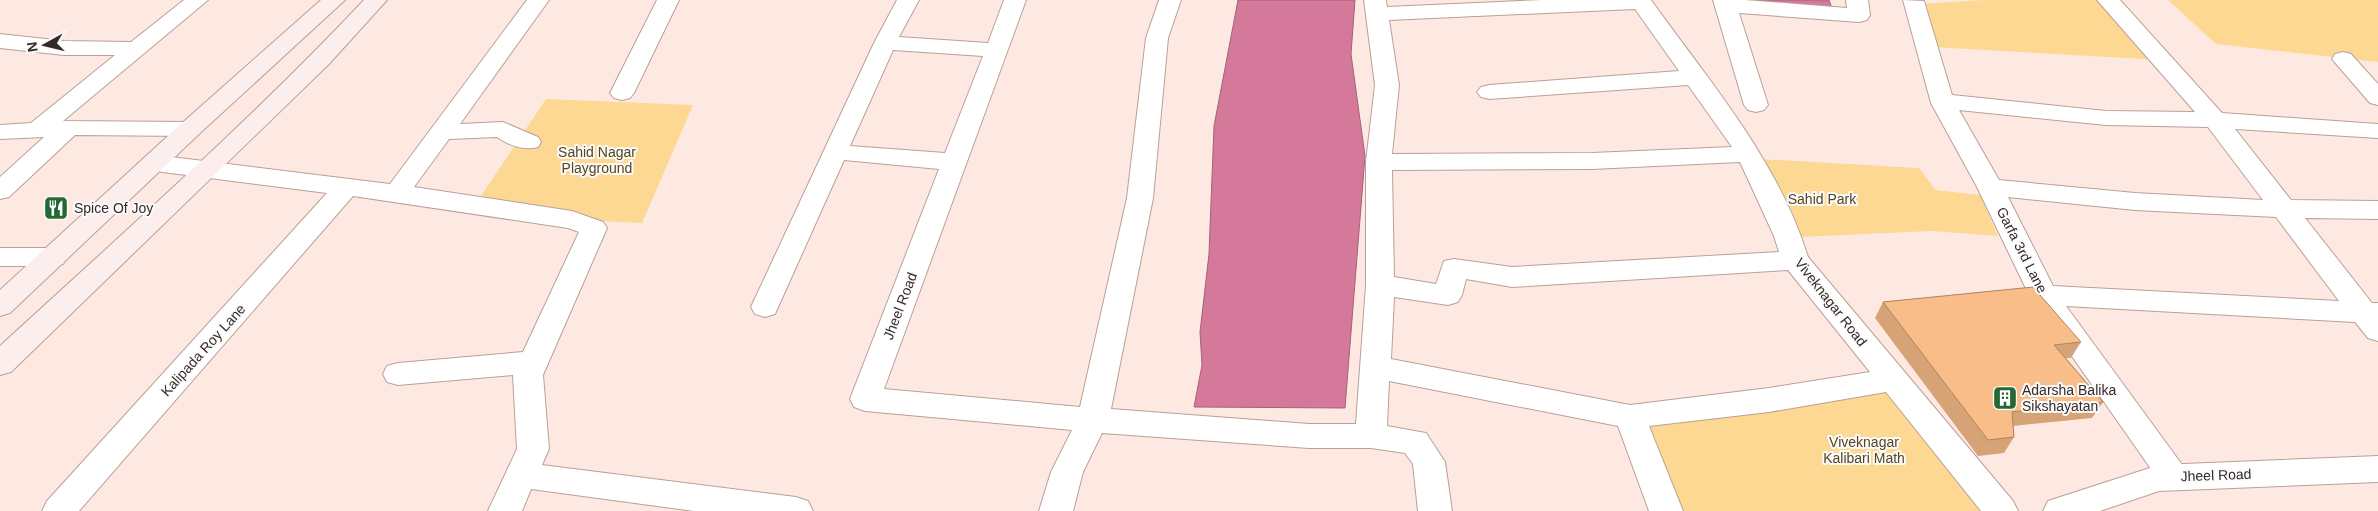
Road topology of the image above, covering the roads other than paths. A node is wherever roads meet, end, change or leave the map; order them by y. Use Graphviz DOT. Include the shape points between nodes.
graph roads {
  1 [pos="197,0"];
  2 [pos="334,0"];
  3 [pos="376,0"];
  4 [pos="538,0"];
  5 [pos="668,0"];
  6 [pos="908,0"];
  7 [pos="1015,0"];
  8 [pos="1170,0"];
  9 [pos="1857,0"];
  10 [pos="1914,0"];
  11 [pos="2108,0"];
  12 [pos="1641,1"];
  13 [pos="1725,3"];
  14 [pos="1476,5"];
  15 [pos="1376,7"];
  16 [pos="0,41"];
  17 [pos="885,43"];
  18 [pos="138,49"];
  19 [pos="996,50"];
  20 [pos="2343,59"];
  21 [pos="1696,76"];
  22 [pos="1490,92"];
  23 [pos="622,93"];
  24 [pos="2378,98"];
  25 [pos="1943,101"];
  26 [pos="1756,105"];
  27 [pos="2216,120"];
  28 [pos="68,128"];
  29 [pos="190,129"];
  30 [pos="37,130"];
  31 [pos="2378,131"];
  32 [pos="0,132"];
  33 [pos="441,132"];
  34 [pos="529,142"];
  35 [pos="835,152"];
  36 [pos="1749,154"];
  37 [pos="954,162"];
  38 [pos="1379,162"];
  39 [pos="155,163"];
  40 [pos="207,170"];
  41 [pos="1990,187"];
  42 [pos="346,188"];
  43 [pos="0,191"];
  44 [pos="397,192"];
  45 [pos="2283,210"];
  46 [pos="2378,210"];
  47 [pos="0,257"];
  48 [pos="53,257"];
  49 [pos="1795,260"];
  50 [pos="1380,285"];
  51 [pos="2043,295"];
  52 [pos="0,306"];
  53 [pos="765,307"];
  54 [pos="2374,319"];
  55 [pos="534,362"];
  56 [pos="0,364"];
  57 [pos="1374,367"];
  58 [pos="398,374"];
  59 [pos="1894,380"];
  60 [pos="1630,417"];
  61 [pos="1093,420"];
  62 [pos="1371,436"];
  63 [pos="2378,469"];
  64 [pos="521,475"];
  65 [pos="2175,477"];
  66 [pos="59,511"];
  67 [pos="505,511"];
  68 [pos="796,511"];
  69 [pos="1056,511"];
  70 [pos="1435,511"];
  71 [pos="1666,511"];
  72 [pos="2002,511"];
  73 [pos="2060,511"];
  1 -- 18 [label="street"];
  2 -- 29 [label="main road"];
  3 -- 40 [label="main road" via="321,59"];
  4 -- 33 [label="street"];
  5 -- 23 [label="street"];
  6 -- 17 [label="street"];
  7 -- 19 [label="street, Jheel Road"];
  8 -- 61 [label="street" via="1156,38 1140,198"];
  9 -- 13 [label="street" via="1859,15"];
  10 -- 25 [label="street, Garfa 3rd Lane"];
  11 -- 27 [label="street"];
  12 -- 14 [label="street"];
  12 -- 21 [label="street, Viveknagar Road"];
  13 -- 26 [label="street"];
  14 -- 15 [label="street"];
  15 -- 38 [label="street" via="1387,85"];
  16 -- 18 [label="street" via="64,48"];
  17 -- 19 [label="street"];
  17 -- 35 [label="street"];
  18 -- 30 [label="street"];
  19 -- 37 [label="street, Jheel Road"];
  20 -- 24 [label="street"];
  21 -- 22 [label="street"];
  21 -- 36 [label="street, Viveknagar Road"];
  25 -- 27 [label="street" via="2106,118"];
  25 -- 41 [label="street, Garfa 3rd Lane"];
  27 -- 31 [label="street"];
  27 -- 45 [label="street"];
  28 -- 29 [label="street"];
  28 -- 30 [label="street"];
  28 -- 43 [label="street"];
  29 -- 39 [label="main road"];
  30 -- 32 [label="street"];
  33 -- 34 [label="street" via="503,129"];
  33 -- 44 [label="street"];
  35 -- 37 [label="street"];
  35 -- 53 [label="street"];
  36 -- 38 [label="street" via="1592,161"];
  36 -- 49 [label="street, Viveknagar Road" via="1788,236"];
  37 -- 61 [label="street, Jheel Road" via="865,399"];
  38 -- 50 [label="street"];
  39 -- 40 [label="street"];
  39 -- 48 [label="main road"];
  40 -- 42 [label="street"];
  40 -- 56 [label="main road"];
  41 -- 45 [label="street" via="2079,198"];
  41 -- 51 [label="street, Garfa 3rd Lane"];
  42 -- 44 [label="street"];
  42 -- 66 [label="street, Kalipada Roy Lane"];
  44 -- 55 [label="street" via="572,220 594,228"];
  45 -- 46 [label="street"];
  45 -- 54 [label="street"];
  47 -- 48 [label="street"];
  48 -- 52 [label="main road"];
  49 -- 50 [label="street" via="1512,277 1454,268 1448,295"];
  49 -- 59 [label="street, Viveknagar Road"];
  50 -- 57 [label="street"];
  51 -- 54 [label="street"];
  51 -- 65 [label="street, Garfa 3rd Lane"];
  55 -- 58 [label="street"];
  55 -- 64 [label="street" via="528,375 534,449"];
  57 -- 60 [label="street"];
  57 -- 62 [label="street"];
  59 -- 60 [label="street"];
  59 -- 72 [label="street, Viveknagar Road"];
  60 -- 71 [label="street"];
  61 -- 62 [label="street" via="1309,436"];
  61 -- 69 [label="street" via="1067,472"];
  62 -- 70 [label="street" via="1415,442 1428,462"];
  63 -- 65 [label="street, Jheel Road"];
  64 -- 67 [label="street"];
  64 -- 68 [label="street"];
  65 -- 73 [label="street, Jheel Road" via="2159,478"];
}
